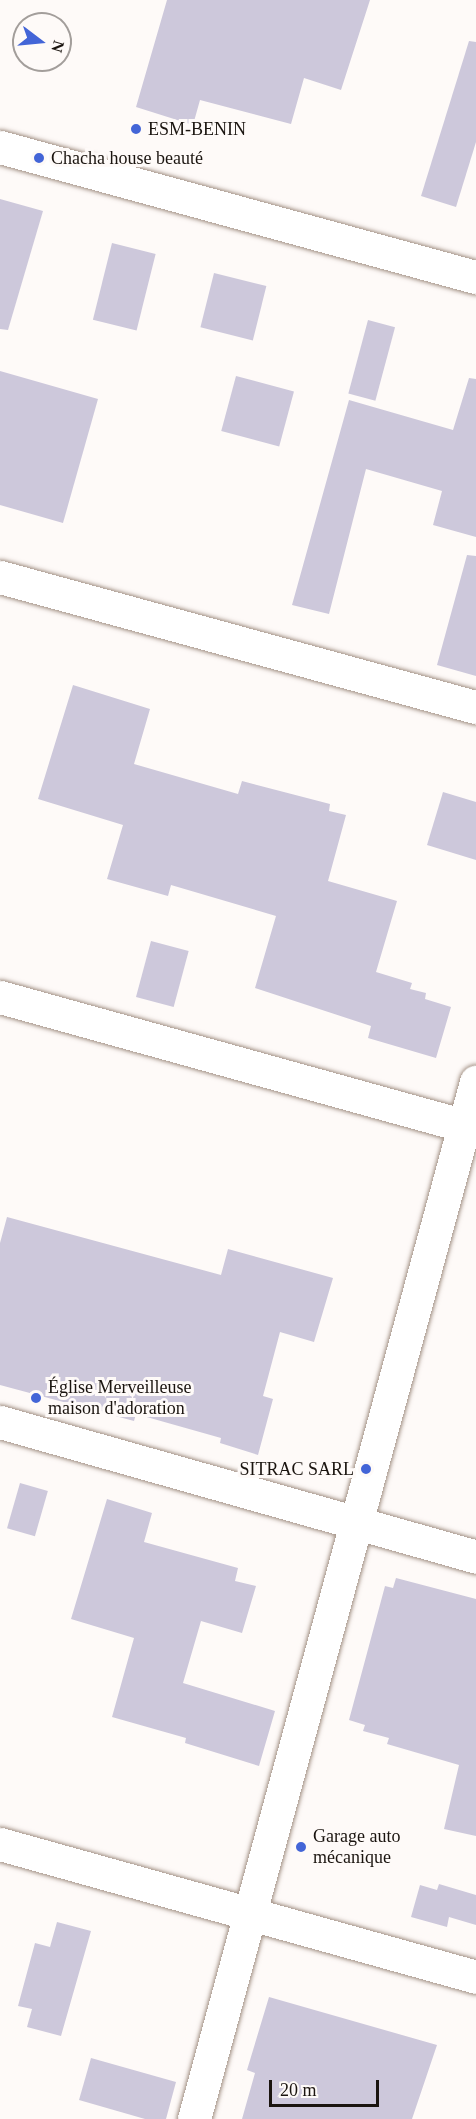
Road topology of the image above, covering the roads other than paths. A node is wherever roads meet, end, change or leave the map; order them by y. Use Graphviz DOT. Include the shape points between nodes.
graph roads {
  1 [pos="0,147"];
  2 [pos="476,277"];
  3 [pos="0,577"];
  4 [pos="476,707"];
  5 [pos="0,997"];
  6 [pos="476,1082"];
  7 [pos="470,1127"];
  8 [pos="0,1422"];
  9 [pos="356,1524"];
  10 [pos="476,1557"];
  11 [pos="0,1844"];
  12 [pos="250,1913"];
  13 [pos="476,1977"];
  14 [pos="194,2119"];
  1 -- 2 [label="street"];
  3 -- 4 [label="street"];
  5 -- 7 [label="street"];
  6 -- 7 [label="street"];
  7 -- 9 [label="street"];
  8 -- 9 [label="street"];
  9 -- 10 [label="street"];
  9 -- 12 [label="street"];
  11 -- 12 [label="street"];
  12 -- 13 [label="street"];
  12 -- 14 [label="street"];
}
